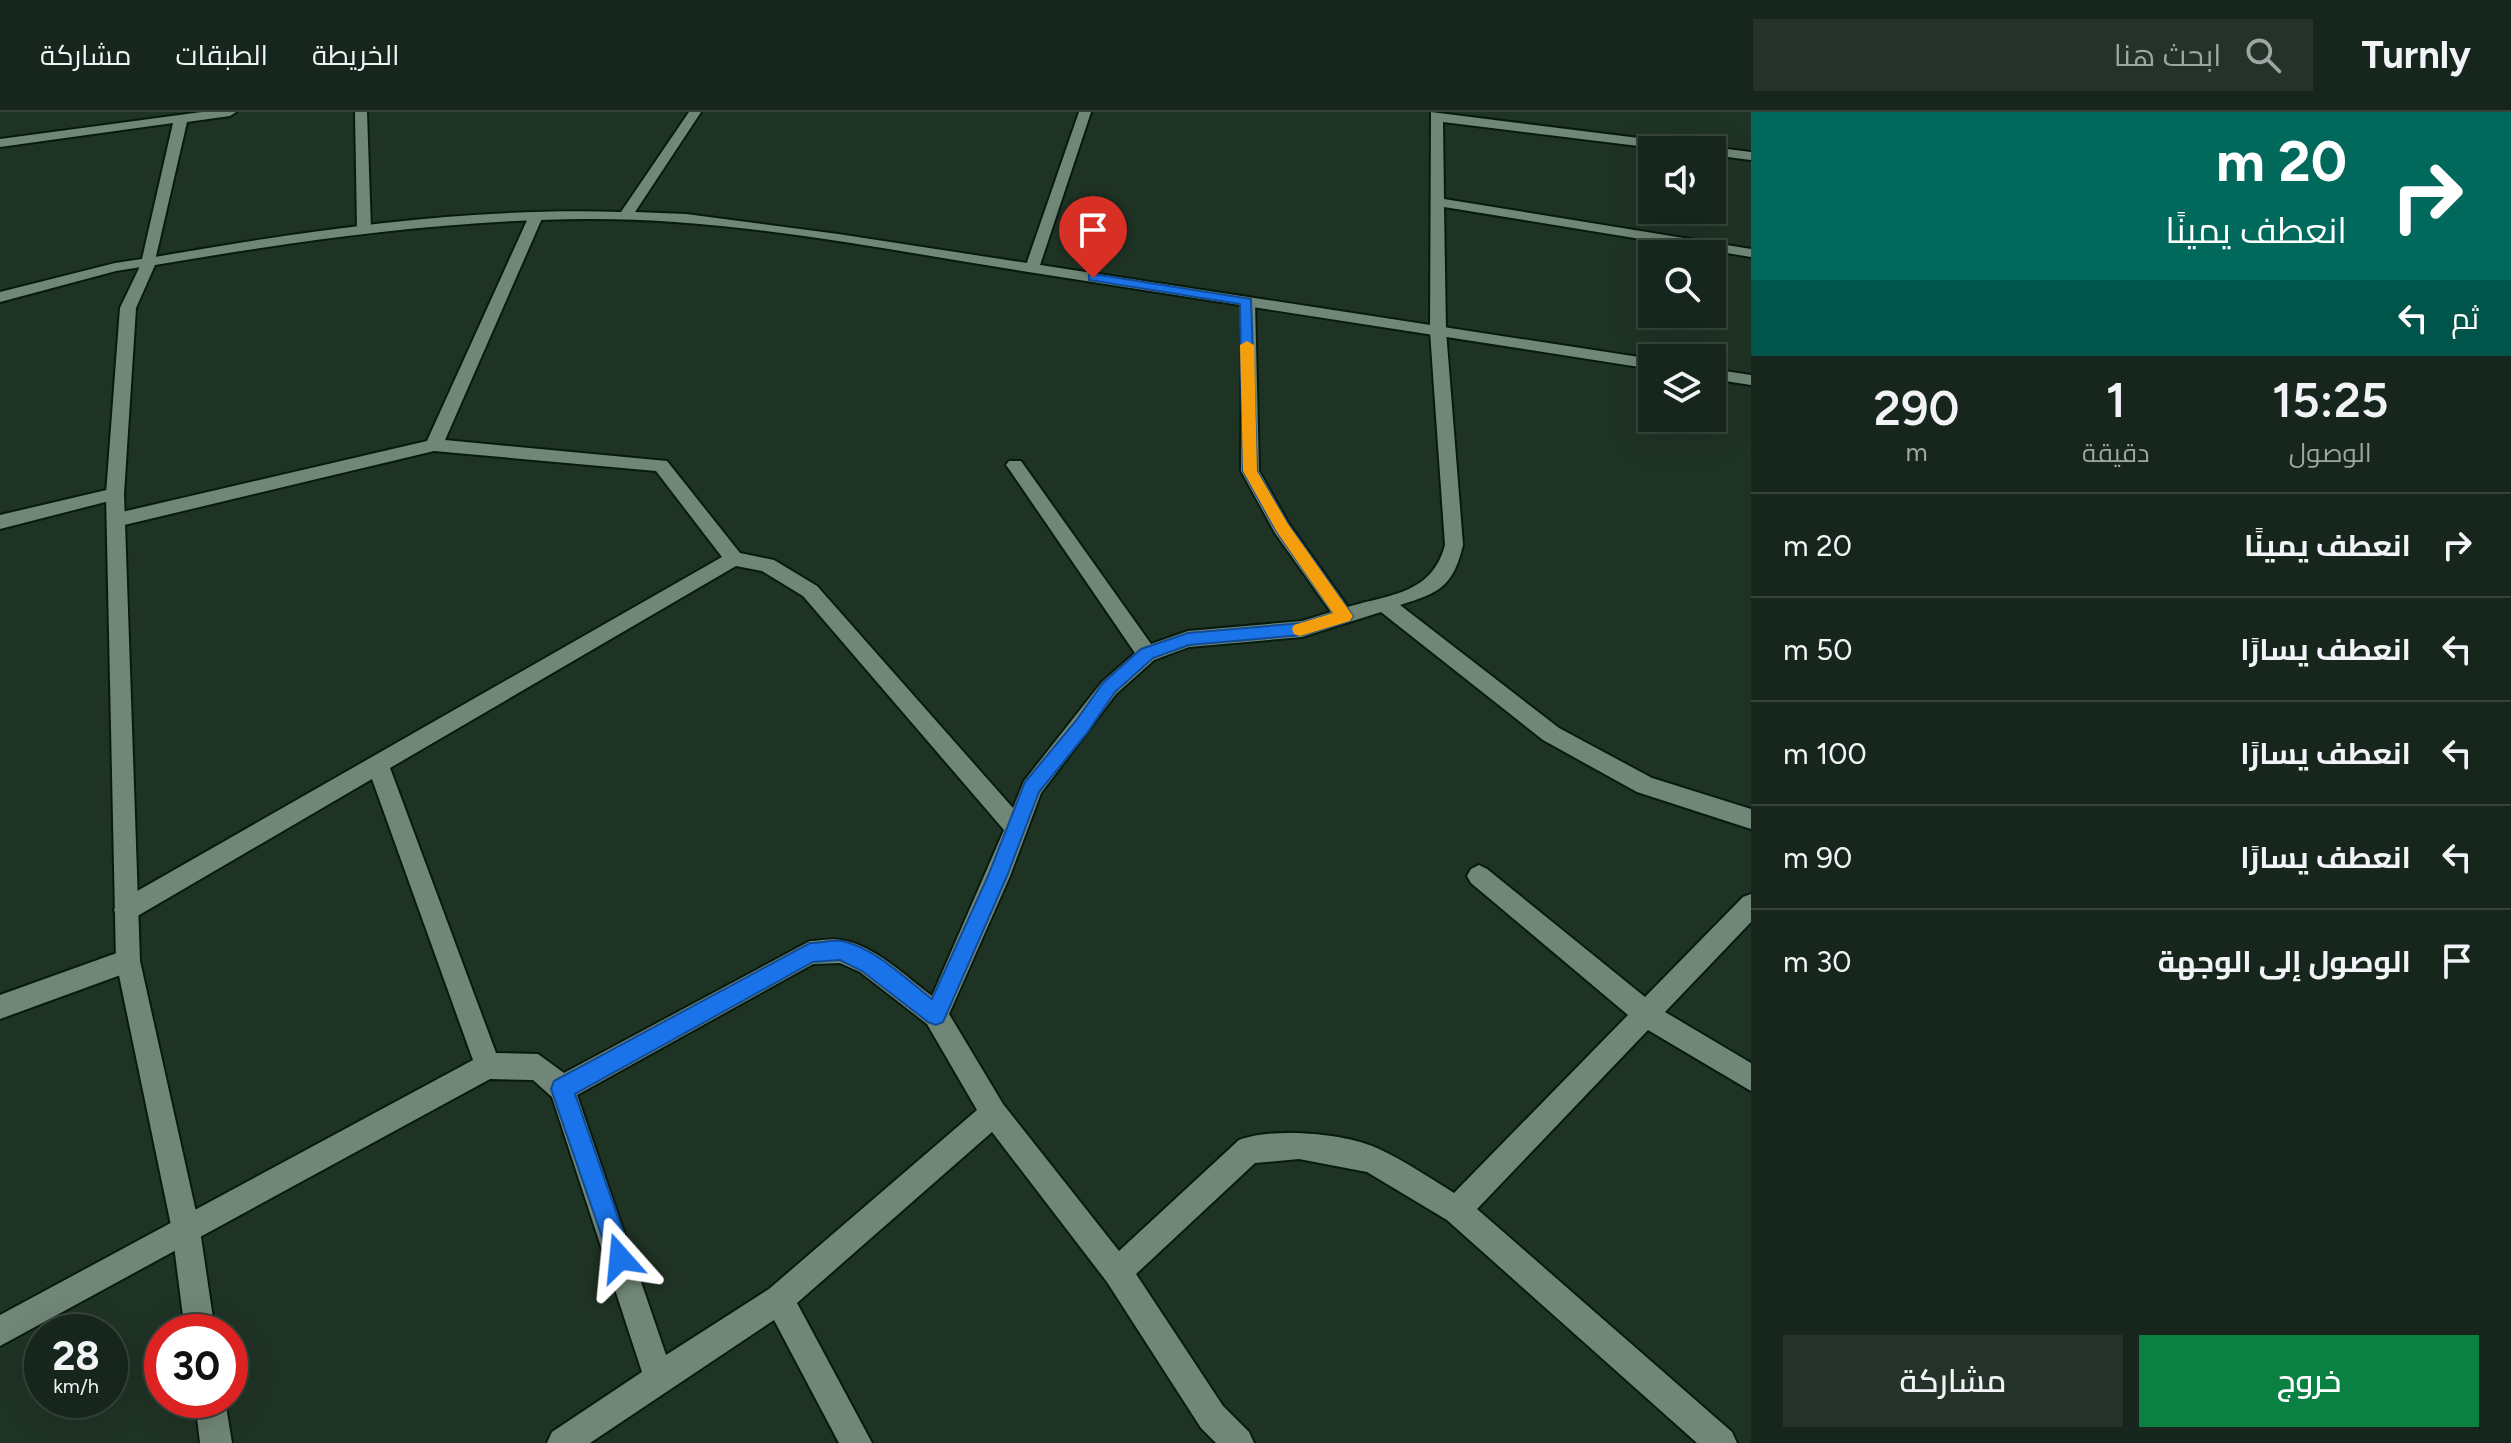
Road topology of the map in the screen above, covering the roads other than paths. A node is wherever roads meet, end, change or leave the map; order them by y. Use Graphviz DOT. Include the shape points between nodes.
graph roads {
  1 [pos="230,112"];
  2 [pos="361,112"];
  3 [pos="695,112"];
  4 [pos="1085,112"];
  5 [pos="1437,115"];
  6 [pos="181,118"];
  7 [pos="1638,141"];
  8 [pos="0,143"];
  9 [pos="1726,153"];
  10 [pos="1751,156"];
  11 [pos="1438,202"];
  12 [pos="536,216"];
  13 [pos="625,216"];
  14 [pos="364,230"];
  15 [pos="1751,253"];
  16 [pos="149,262"];
  17 [pos="1032,268"];
  18 [pos="0,297"];
  19 [pos="1247,301"];
  20 [pos="1438,331"];
  21 [pos="1638,362"];
  22 [pos="1726,376"];
  23 [pos="1751,380"];
  24 [pos="434,445"];
  25 [pos="1015,465"];
  26 [pos="115,494"];
  27 [pos="116,520"];
  28 [pos="0,522"];
  29 [pos="734,559"];
  30 [pos="1385,604"];
  31 [pos="1344,616"];
  32 [pos="1147,654"];
  33 [pos="378,765"];
  34 [pos="1751,819"];
  35 [pos="1017,828"];
  36 [pos="1479,876"];
  37 [pos="1751,905"];
  38 [pos="126,910"];
  39 [pos="128,961"];
  40 [pos="0,1007"];
  41 [pos="1646,1014"];
  42 [pos="936,1015"];
  43 [pos="488,1066"];
  44 [pos="1751,1078"];
  45 [pos="562,1089"];
  46 [pos="994,1113"];
  47 [pos="1457,1210"];
  48 [pos="186,1230"];
  49 [pos="1117,1272"];
  50 [pos="779,1299"];
  51 [pos="198,1314"];
  52 [pos="0,1331"];
  53 [pos="659,1378"];
  54 [pos="213,1418"];
  55 [pos="216,1443"];
  56 [pos="563,1443"];
  57 [pos="856,1443"];
  58 [pos="1238,1443"];
  59 [pos="1721,1443"];
  1 -- 6 [label="street"];
  2 -- 14 [label="street"];
  3 -- 13 [label="street"];
  4 -- 17 [label="street"];
  5 -- 7 [label="street"];
  5 -- 11 [label="street"];
  6 -- 8 [label="street"];
  6 -- 16 [label="street"];
  9 -- 10 [label="street"];
  11 -- 15 [label="street"];
  11 -- 20 [label="street"];
  12 -- 13 [label="street"];
  12 -- 14 [label="street"];
  12 -- 24 [label="street"];
  13 -- 17 [label="street" via="686,218"];
  14 -- 16 [label="street"];
  16 -- 18 [label="street"];
  16 -- 26 [label="street" via="128,308"];
  17 -- 19 [label="street"];
  19 -- 20 [label="street"];
  19 -- 31 [label="street" via="1250,471 1282,528"];
  20 -- 21 [label="street"];
  20 -- 30 [label="street" via="1454,545 1448,569 1429,589"];
  22 -- 23 [label="street"];
  24 -- 27 [label="street"];
  24 -- 29 [label="street" via="661,465"];
  25 -- 32 [label="street"];
  26 -- 27 [label="street"];
  26 -- 28 [label="street"];
  27 -- 38 [label="street"];
  29 -- 33 [label="street"];
  29 -- 35 [label="street" via="767,565 810,591"];
  30 -- 31 [label="street"];
  30 -- 34 [label="street" via="1551,734 1645,785"];
  31 -- 32 [label="street" via="1302,629 1188,639"];
  32 -- 35 [label="street" via="1109,688 1032,788"];
  33 -- 38 [label="street"];
  33 -- 43 [label="street"];
  35 -- 42 [label="street"];
  36 -- 41 [label="street"];
  37 -- 41 [label="street"];
  38 -- 39 [label="street"];
  39 -- 40 [label="street"];
  39 -- 48 [label="street"];
  41 -- 44 [label="street"];
  41 -- 47 [label="street"];
  42 -- 45 [label="street" via="869,964 841,951 810,953"];
  42 -- 46 [label="street"];
  43 -- 45 [label="street" via="538,1067"];
  43 -- 48 [label="street"];
  45 -- 53 [label="street"];
  46 -- 49 [label="street"];
  46 -- 50 [label="street"];
  47 -- 49 [label="street" via="1371,1159 1299,1145 1249,1150"];
  47 -- 59 [label="street"];
  48 -- 51 [label="street"];
  48 -- 52 [label="street"];
  49 -- 58 [label="street" via="1212,1417"];
  50 -- 53 [label="street"];
  50 -- 57 [label="street"];
  53 -- 56 [label="street"];
  54 -- 55 [label="street"];
}
